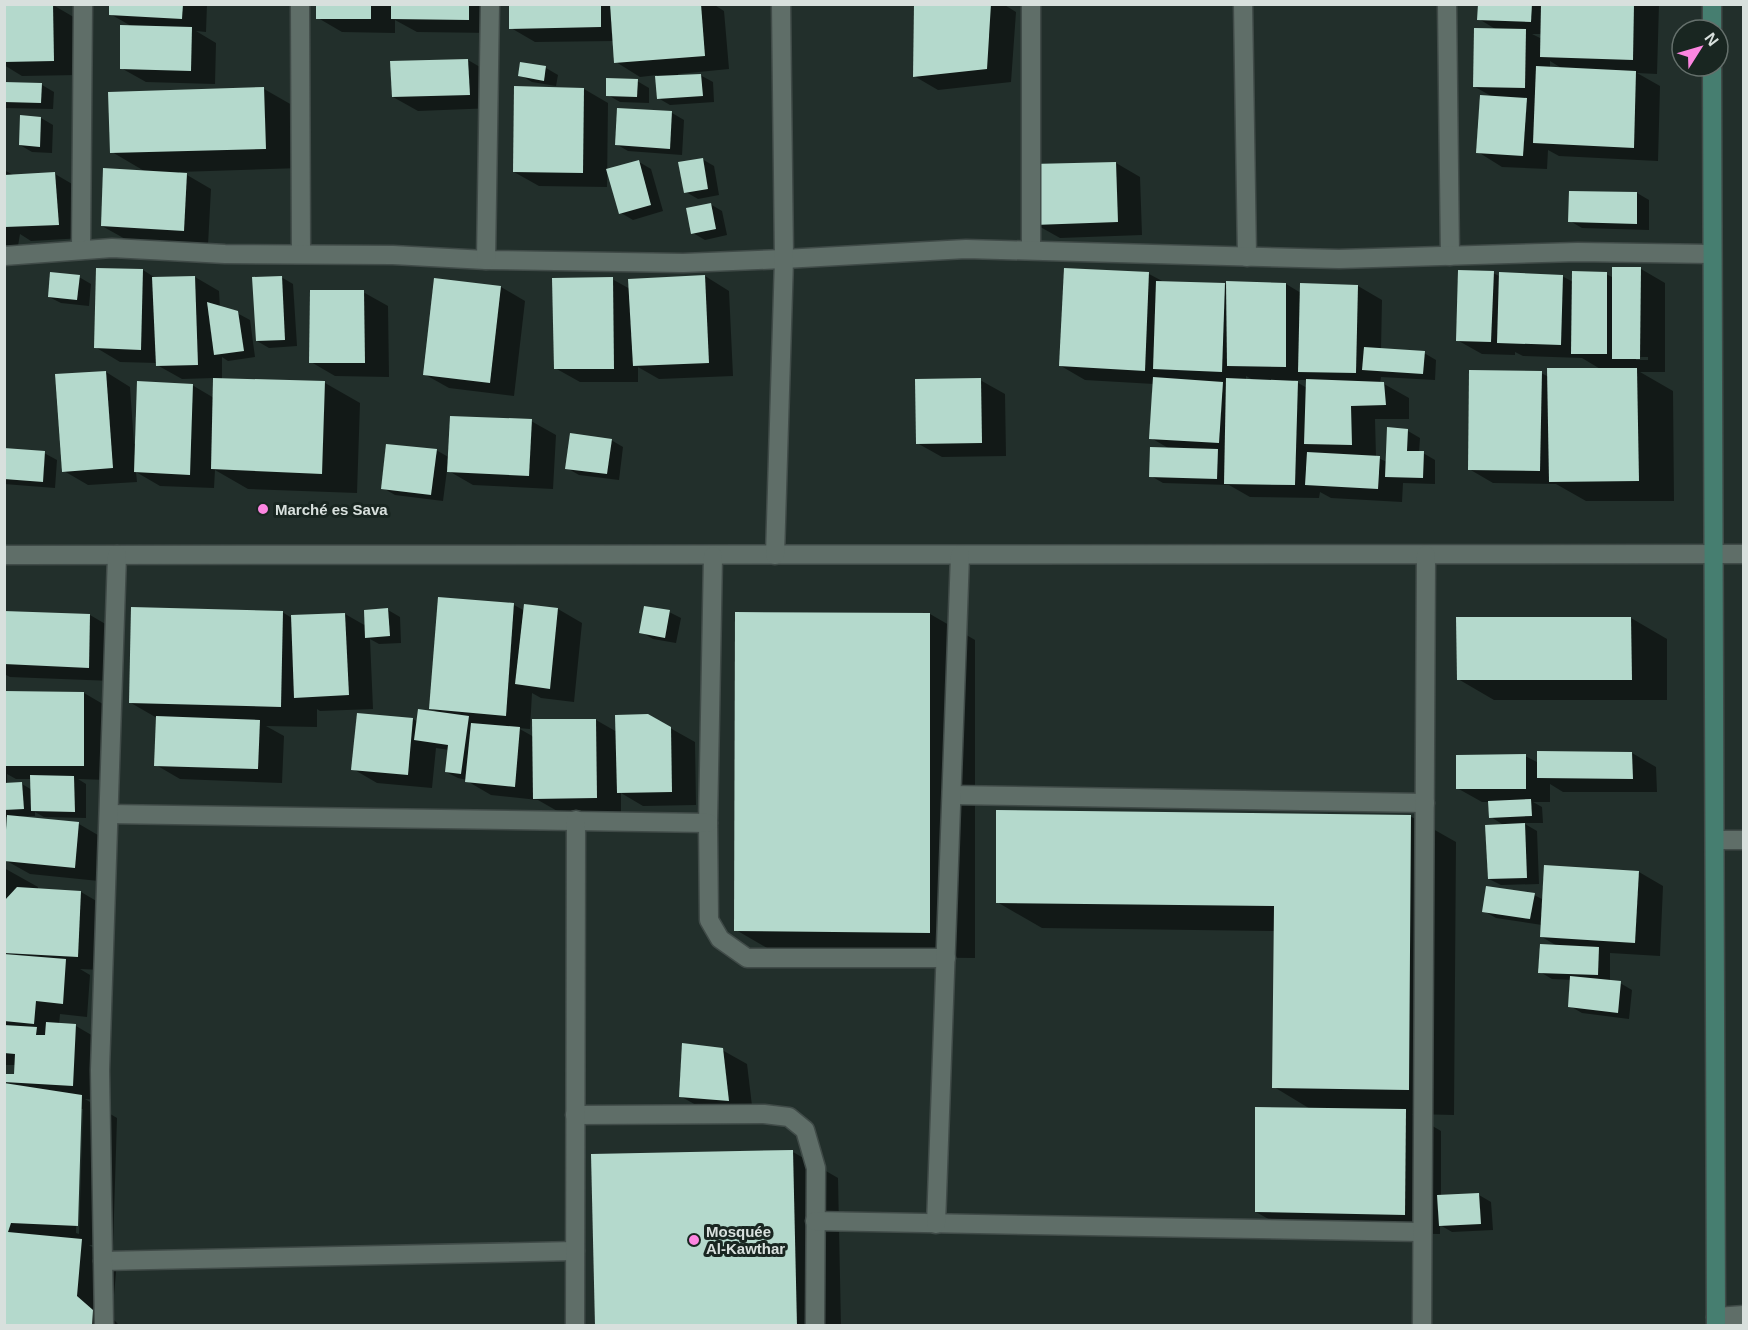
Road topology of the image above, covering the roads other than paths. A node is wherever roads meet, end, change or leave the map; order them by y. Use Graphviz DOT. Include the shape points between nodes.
graph roads {
  1 [pos="83,4"];
  2 [pos="300,4"];
  3 [pos="490,4"];
  4 [pos="780,4"];
  5 [pos="1031,4"];
  6 [pos="1243,4"];
  7 [pos="1447,4"];
  8 [pos="1712,78"];
  9 [pos="81,250"];
  10 [pos="1031,250"];
  11 [pos="301,254"];
  12 [pos="1712,254"];
  13 [pos="4,256"];
  14 [pos="1450,256"];
  15 [pos="1247,257"];
  16 [pos="784,259"];
  17 [pos="486,260"];
  18 [pos="4,555"];
  19 [pos="117,555"];
  20 [pos="713,555"];
  21 [pos="775,555"];
  22 [pos="960,555"];
  23 [pos="1426,555"];
  24 [pos="1714,555"];
  25 [pos="1743,555"];
  26 [pos="952,795"];
  27 [pos="1425,803"];
  28 [pos="109,814"];
  29 [pos="576,820"];
  30 [pos="708,823"];
  31 [pos="1715,840"];
  32 [pos="1743,840"];
  33 [pos="946,958"];
  34 [pos="575,1115"];
  35 [pos="815,1221"];
  36 [pos="936,1224"];
  37 [pos="1422,1232"];
  38 [pos="575,1251"];
  39 [pos="103,1261"];
  40 [pos="1743,1316"];
  41 [pos="1716,1321"];
  42 [pos="104,1326"];
  43 [pos="575,1326"];
  44 [pos="815,1326"];
  45 [pos="1422,1326"];
  1 -- 9 [label="street"];
  2 -- 11 [label="street"];
  3 -- 17 [label="street"];
  4 -- 16 [label="street"];
  5 -- 10 [label="street"];
  6 -- 15 [label="street"];
  7 -- 14 [label="street"];
  8 -- 12 [label="street"];
  9 -- 11 [label="street"];
  9 -- 13 [label="street"];
  10 -- 15 [label="street"];
  10 -- 16 [label="street" via="966,249"];
  11 -- 17 [label="street"];
  12 -- 14 [label="street" via="1578,252"];
  12 -- 24 [label="street"];
  14 -- 15 [label="street"];
  16 -- 17 [label="street" via="683,263"];
  16 -- 21 [label="street"];
  18 -- 19 [label="street"];
  19 -- 20 [label="street"];
  19 -- 28 [label="street"];
  20 -- 21 [label="street"];
  20 -- 30 [label="street"];
  21 -- 22 [label="street"];
  22 -- 23 [label="street"];
  22 -- 26 [label="street"];
  23 -- 24 [label="street"];
  23 -- 27 [label="street"];
  24 -- 25 [label="street"];
  24 -- 31 [label="street"];
  26 -- 27 [label="street"];
  26 -- 33 [label="street"];
  27 -- 37 [label="street"];
  28 -- 29 [label="street"];
  28 -- 39 [label="street" via="100,1070"];
  29 -- 30 [label="street"];
  29 -- 34 [label="street"];
  30 -- 33 [label="street" via="709,920 720,939 747,958"];
  31 -- 32 [label="street"];
  31 -- 41 [label="street"];
  33 -- 36 [label="street"];
  34 -- 35 [label="street" via="789,1117 805,1130 816,1168"];
  34 -- 38 [label="street"];
  35 -- 36 [label="street"];
  35 -- 44 [label="street"];
  36 -- 37 [label="street"];
  37 -- 45 [label="street"];
  38 -- 39 [label="street"];
  38 -- 43 [label="street"];
  39 -- 42 [label="street"];
  40 -- 41 [label="street"];
}
